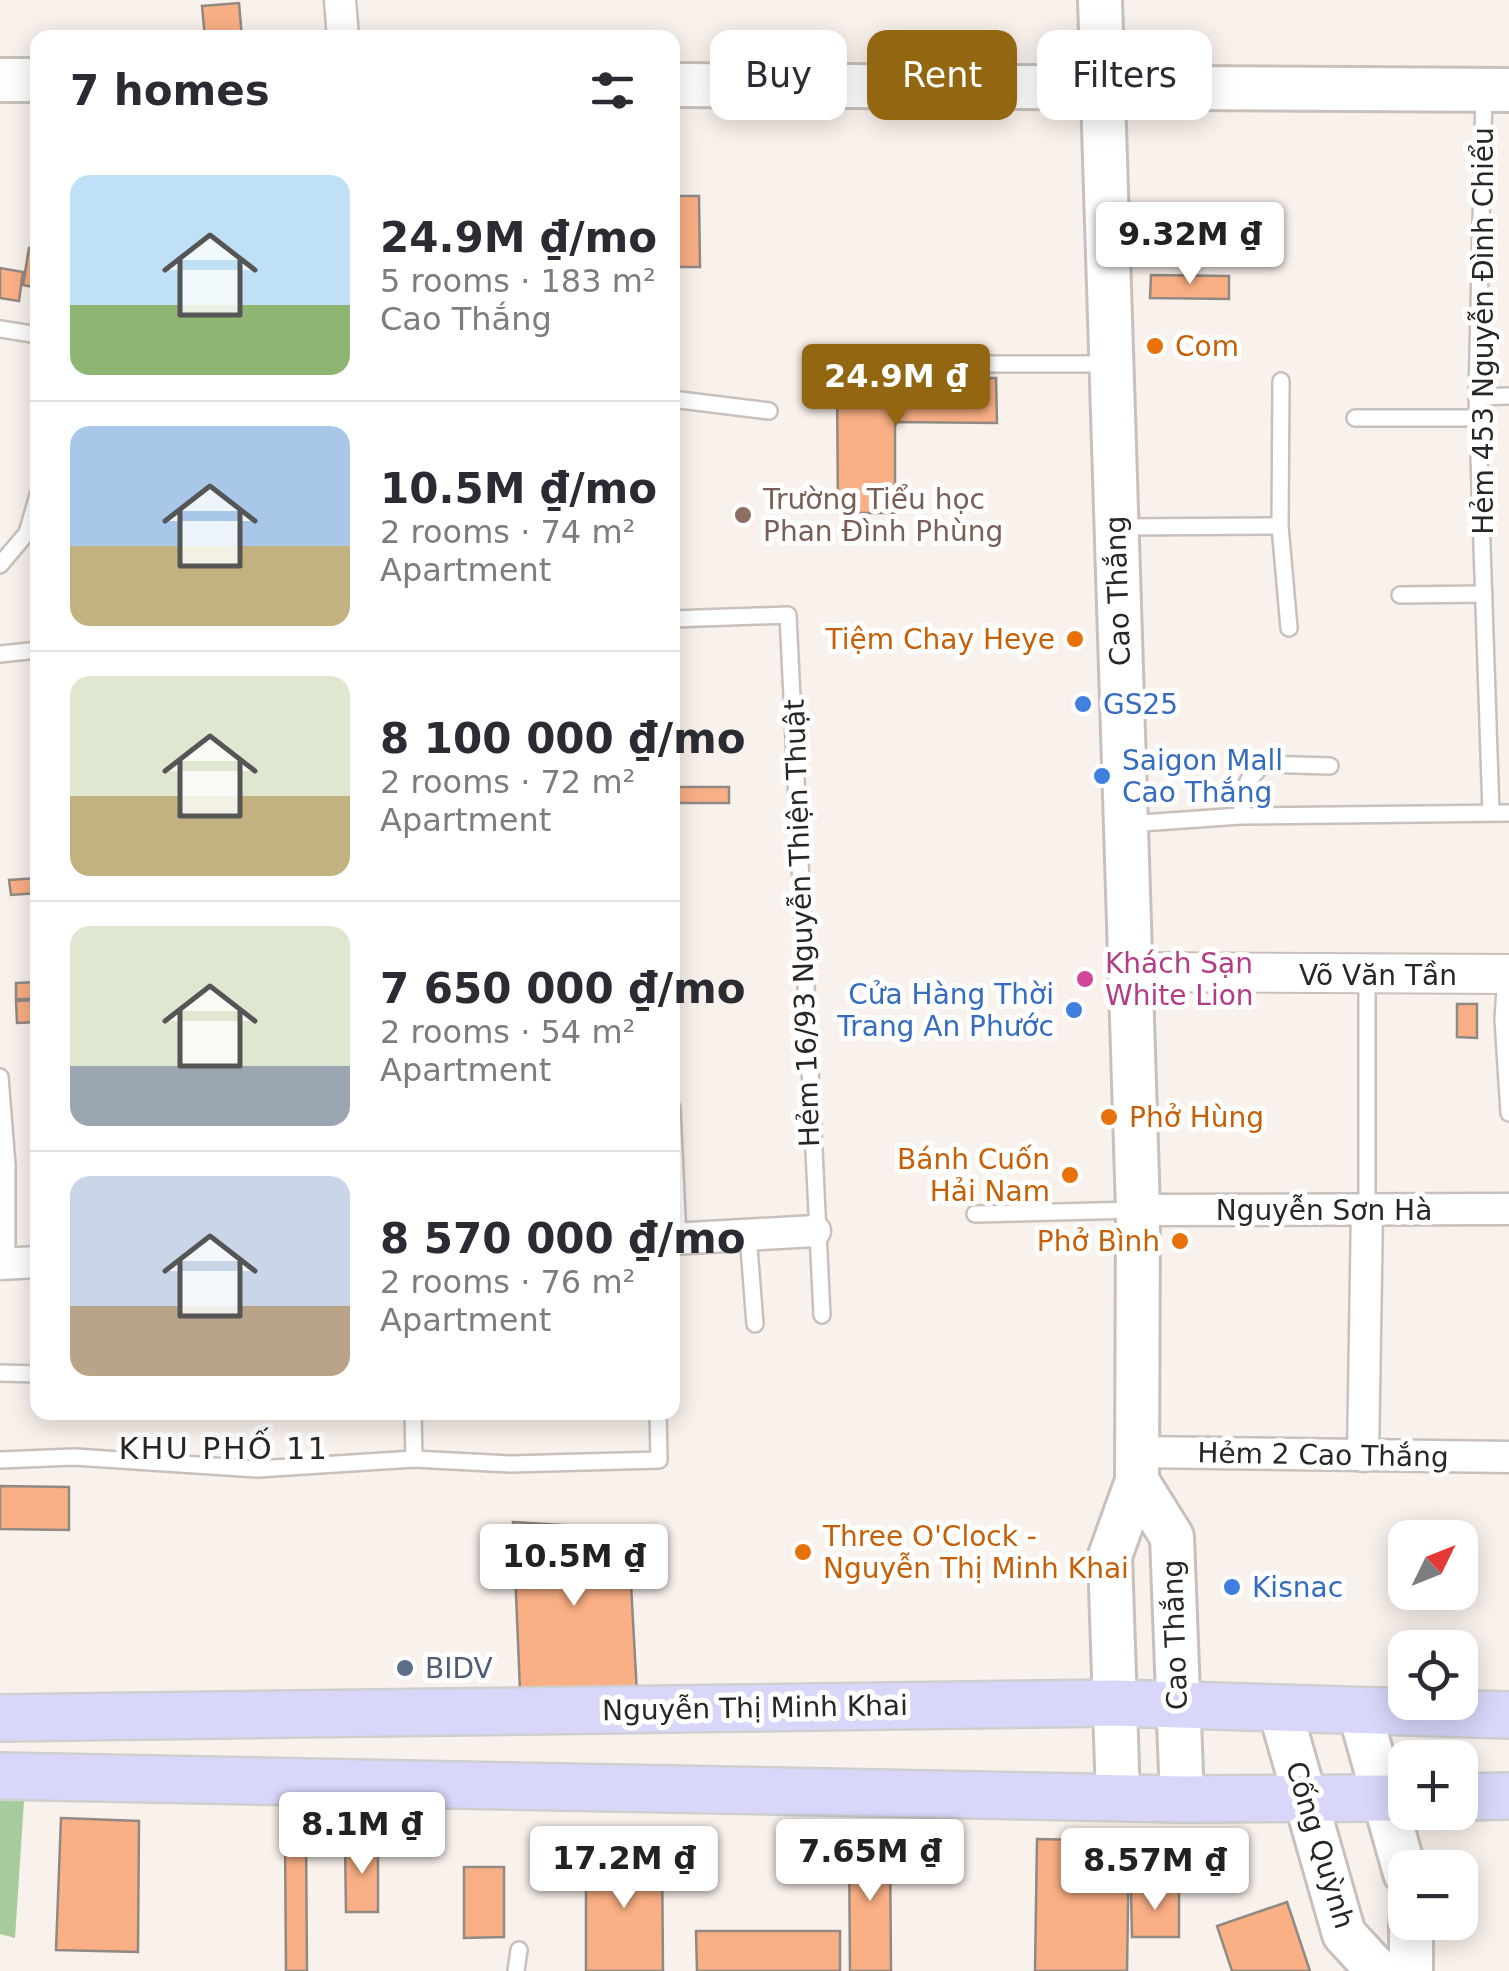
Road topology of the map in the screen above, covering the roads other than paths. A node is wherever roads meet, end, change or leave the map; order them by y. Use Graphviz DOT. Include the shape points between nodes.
graph roads {
  1 [pos="340,0"];
  2 [pos="1100,0"];
  3 [pos="342,30"];
  4 [pos="1101,30"];
  5 [pos="0,80"];
  6 [pos="30,80"];
  7 [pos="1037,84"];
  8 [pos="680,85"];
  9 [pos="1212,85"];
  10 [pos="1497,89"];
  11 [pos="1105,120"];
  12 [pos="0,329"];
  13 [pos="30,334"];
  14 [pos="892,364"];
  15 [pos="1112,364"];
  16 [pos="1281,381"];
  17 [pos="1509,396"];
  18 [pos="1477,397"];
  19 [pos="680,400"];
  20 [pos="769,411"];
  21 [pos="1355,418"];
  22 [pos="1477,418"];
  23 [pos="30,523"];
  24 [pos="1116,526"];
  25 [pos="1280,526"];
  26 [pos="0,565"];
  27 [pos="1484,594"];
  28 [pos="1400,595"];
  29 [pos="680,619"];
  30 [pos="1288,628"];
  31 [pos="30,651"];
  32 [pos="0,654"];
  33 [pos="1490,712"];
  34 [pos="1509,713"];
  35 [pos="1330,766"];
  36 [pos="1509,813"];
  37 [pos="1491,814"];
  38 [pos="1240,816"];
  39 [pos="1124,824"];
  40 [pos="1128,972"];
  41 [pos="1508,974"];
  42 [pos="1366,976"];
  43 [pos="0,1077"];
  44 [pos="1509,1113"];
  45 [pos="1509,1209"];
  46 [pos="1138,1210"];
  47 [pos="1367,1212"];
  48 [pos="975,1214"];
  49 [pos="815,1231"];
  50 [pos="748,1235"];
  51 [pos="680,1239"];
  52 [pos="15,1263"];
  53 [pos="822,1315"];
  54 [pos="755,1324"];
  55 [pos="0,1374"];
  56 [pos="30,1374"];
  57 [pos="413,1420"];
  58 [pos="658,1420"];
  59 [pos="1363,1456"];
  60 [pos="1509,1457"];
  61 [pos="414,1459"];
  62 [pos="0,1460"];
  63 [pos="1137,1467"];
  64 [pos="1114,1703"];
  65 [pos="1177,1706"];
  66 [pos="1280,1710"];
  67 [pos="1360,1714"];
  68 [pos="1509,1715"];
  69 [pos="0,1718"];
  70 [pos="0,1776"];
  71 [pos="1388,1783"];
  72 [pos="1509,1796"];
  73 [pos="1118,1797"];
  74 [pos="1478,1797"];
  75 [pos="1388,1798"];
  76 [pos="1182,1799"];
  77 [pos="1304,1799"];
  78 [pos="1411,1940"];
  79 [pos="519,1950"];
  80 [pos="516,1971"];
  81 [pos="1378,1971"];
  82 [pos="1411,1971"];
  1 -- 3 [label="street"];
  2 -- 4 [label="main road, Cao Thắng"];
  5 -- 6 [label="main road"];
  7 -- 8 [label="main road"];
  9 -- 10 [label="main road"];
  10 -- 18 [label="lane, Hẻm 453 Nguyễn Ðình Chiểu"];
  11 -- 15 [label="main road, Cao Thắng"];
  12 -- 13 [label="lane"];
  14 -- 15 [label="lane"];
  15 -- 24 [label="main road, Cao Thắng"];
  16 -- 25 [label="lane"];
  17 -- 18 [label="lane"];
  18 -- 22 [label="lane, Hẻm 453 Nguyễn Ðình Chiểu"];
  19 -- 20 [label="lane"];
  21 -- 22 [label="lane"];
  22 -- 27 [label="lane, Hẻm 453 Nguyễn Ðình Chiểu"];
  23 -- 26 [label="lane"];
  24 -- 25 [label="lane"];
  24 -- 39 [label="main road, Cao Thắng"];
  25 -- 30 [label="lane"];
  27 -- 28 [label="lane"];
  27 -- 33 [label="lane, Hẻm 453 Nguyễn Ðình Chiểu"];
  29 -- 49 [label="lane, Hẻm 16/93 Nguyễn Thiện Thuật" via="788,616"];
  31 -- 32 [label="lane"];
  33 -- 34 [label="lane"];
  33 -- 37 [label="lane, Hẻm 453 Nguyễn Ðình Chiểu"];
  35 -- 38 [label="lane" via="1262,764 1248,781"];
  36 -- 37 [label="lane"];
  37 -- 38 [label="lane"];
  38 -- 39 [label="lane"];
  39 -- 40 [label="main road, Cao Thắng"];
  40 -- 42 [label="street, Võ Văn Tần"];
  40 -- 46 [label="main road, Cao Thắng"];
  41 -- 42 [label="street, Võ Văn Tần"];
  41 -- 44 [label="lane" via="1503,1019"];
  42 -- 47 [label="lane"];
  43 -- 52 [label="lane"];
  45 -- 47 [label="street, Nguyễn Sơn Hà"];
  46 -- 47 [label="street, Nguyễn Sơn Hà"];
  46 -- 48 [label="lane"];
  46 -- 63 [label="main road, Cao Thắng"];
  47 -- 59 [label="street"];
  49 -- 50 [label="street"];
  49 -- 53 [label="lane, Hẻm 16/93 Nguyễn Thiện Thuật"];
  50 -- 51 [label="street"];
  50 -- 54 [label="lane"];
  55 -- 56 [label="lane"];
  57 -- 61 [label="lane"];
  58 -- 61 [label="lane" via="659,1460"];
  59 -- 60 [label="street, Hẻm 2 Cao Thắng"];
  59 -- 63 [label="street, Hẻm 2 Cao Thắng"];
  61 -- 62 [label="lane" via="258,1469 74,1457"];
  63 -- 64 [label="main road, Cao Thắng" via="1110,1556"];
  63 -- 65 [label="main road, Cao Thắng" via="1172,1537"];
  64 -- 65 [label="main road, Nguyễn Thị Minh Khai"];
  64 -- 69 [label="main road, Nguyễn Thị Minh Khai"];
  64 -- 73 [label="main road, Cao Thắng"];
  65 -- 66 [label="main road, Nguyễn Thị Minh Khai"];
  65 -- 76 [label="main road, Cao Thắng"];
  66 -- 67 [label="main road, Nguyễn Thị Minh Khai"];
  66 -- 77 [label="main road, Cống Quỳnh"];
  67 -- 68 [label="main road, Nguyễn Thị Minh Khai"];
  67 -- 71 [label="main road"];
  70 -- 73 [label="main road"];
  72 -- 74 [label="main road"];
  73 -- 76 [label="main road"];
  75 -- 77 [label="main road"];
  76 -- 77 [label="main road"];
  77 -- 81 [label="main road, Cống Quỳnh" via="1344,1934"];
  78 -- 82 [label="main road"];
  79 -- 80 [label="lane"];
}
